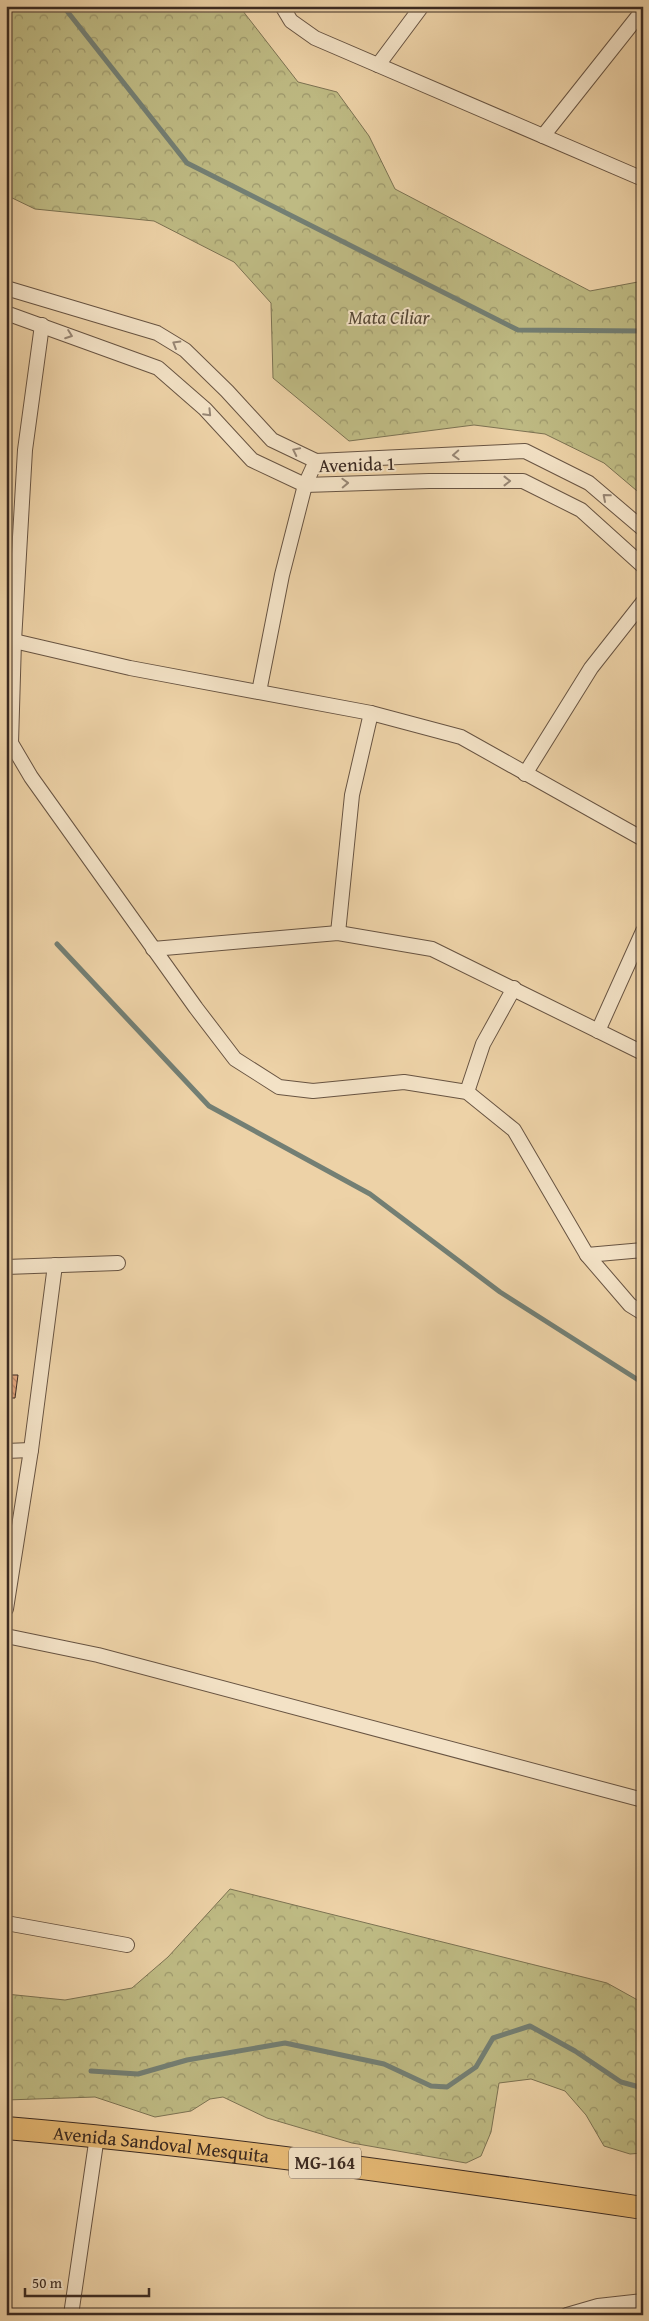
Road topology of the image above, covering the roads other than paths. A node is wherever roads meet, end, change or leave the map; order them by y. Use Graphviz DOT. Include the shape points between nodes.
graph roads {
  1 [pos="282,6"];
  2 [pos="422,6"];
  3 [pos="643,10"];
  4 [pos="378,65"];
  5 [pos="543,136"];
  6 [pos="643,179"];
  7 [pos="6,288"];
  8 [pos="6,314"];
  9 [pos="42,325"];
  10 [pos="316,461"];
  11 [pos="305,485"];
  12 [pos="643,529"];
  13 [pos="643,566"];
  14 [pos="643,602"];
  15 [pos="14,641"];
  16 [pos="259,692"];
  17 [pos="371,713"];
  18 [pos="9,743"];
  19 [pos="525,774"];
  20 [pos="643,839"];
  21 [pos="643,931"];
  22 [pos="338,933"];
  23 [pos="154,948"];
  24 [pos="514,988"];
  25 [pos="598,1031"];
  26 [pos="643,1053"];
  27 [pos="466,1092"];
  28 [pos="643,1250"];
  29 [pos="587,1255"];
  30 [pos="118,1263"];
  31 [pos="55,1265"];
  32 [pos="6,1267"];
  33 [pos="643,1313"];
  34 [pos="31,1450"];
  35 [pos="6,1451"];
  36 [pos="6,1609"];
  37 [pos="6,1636"];
  38 [pos="643,1800"];
  39 [pos="6,1923"];
  40 [pos="127,1945"];
  41 [pos="6,2128"];
  42 [pos="96,2136"];
  43 [pos="643,2208"];
  44 [pos="643,2301"];
  45 [pos="71,2315"];
  46 [pos="567,2315"];
  1 -- 4 [label="street" via="291,21 315,38"];
  2 -- 4 [label="street"];
  3 -- 5 [label="street"];
  4 -- 5 [label="street"];
  5 -- 6 [label="street"];
  10 -- 7 [label="street, Avenida 1, one-way" via="272,440 185,350 157,334"];
  8 -- 9 [label="street, Avenida 1"];
  9 -- 11 [label="street, Avenida 1, one-way" via="158,368 205,409 252,460"];
  9 -- 15 [label="street" via="25,450"];
  10 -- 11 [label="street"];
  12 -- 10 [label="street, Avenida 1, one-way" via="590,483 525,452"];
  11 -- 13 [label="street, Avenida 1, one-way" via="523,482 581,510"];
  11 -- 16 [label="street" via="282,576"];
  14 -- 19 [label="street" via="591,668"];
  15 -- 16 [label="street" via="130,668"];
  15 -- 18 [label="street"];
  16 -- 17 [label="street"];
  17 -- 19 [label="street" via="461,737"];
  17 -- 22 [label="street" via="352,795"];
  18 -- 23 [label="street"];
  19 -- 20 [label="street"];
  21 -- 25 [label="street"];
  22 -- 23 [label="street"];
  22 -- 24 [label="street" via="432,949"];
  23 -- 27 [label="street" via="235,1059 278,1087 313,1091 404,1082"];
  24 -- 25 [label="street"];
  24 -- 27 [label="street" via="483,1044"];
  25 -- 26 [label="street"];
  27 -- 29 [label="street" via="514,1130"];
  28 -- 29 [label="street"];
  29 -- 33 [label="street" via="630,1305"];
  30 -- 31 [label="street"];
  31 -- 32 [label="street"];
  31 -- 34 [label="street"];
  34 -- 35 [label="street"];
  34 -- 36 [label="street"];
  37 -- 38 [label="street" via="98,1655"];
  39 -- 40 [label="street"];
  41 -- 42 [label="main road, Avenida Sandoval Mesquita / MG-164"];
  42 -- 43 [label="main road, Avenida Sandoval Mesquita / MG-164" via="467,2181"];
  42 -- 45 [label="street"];
  44 -- 46 [label="street" via="598,2306"];
}
